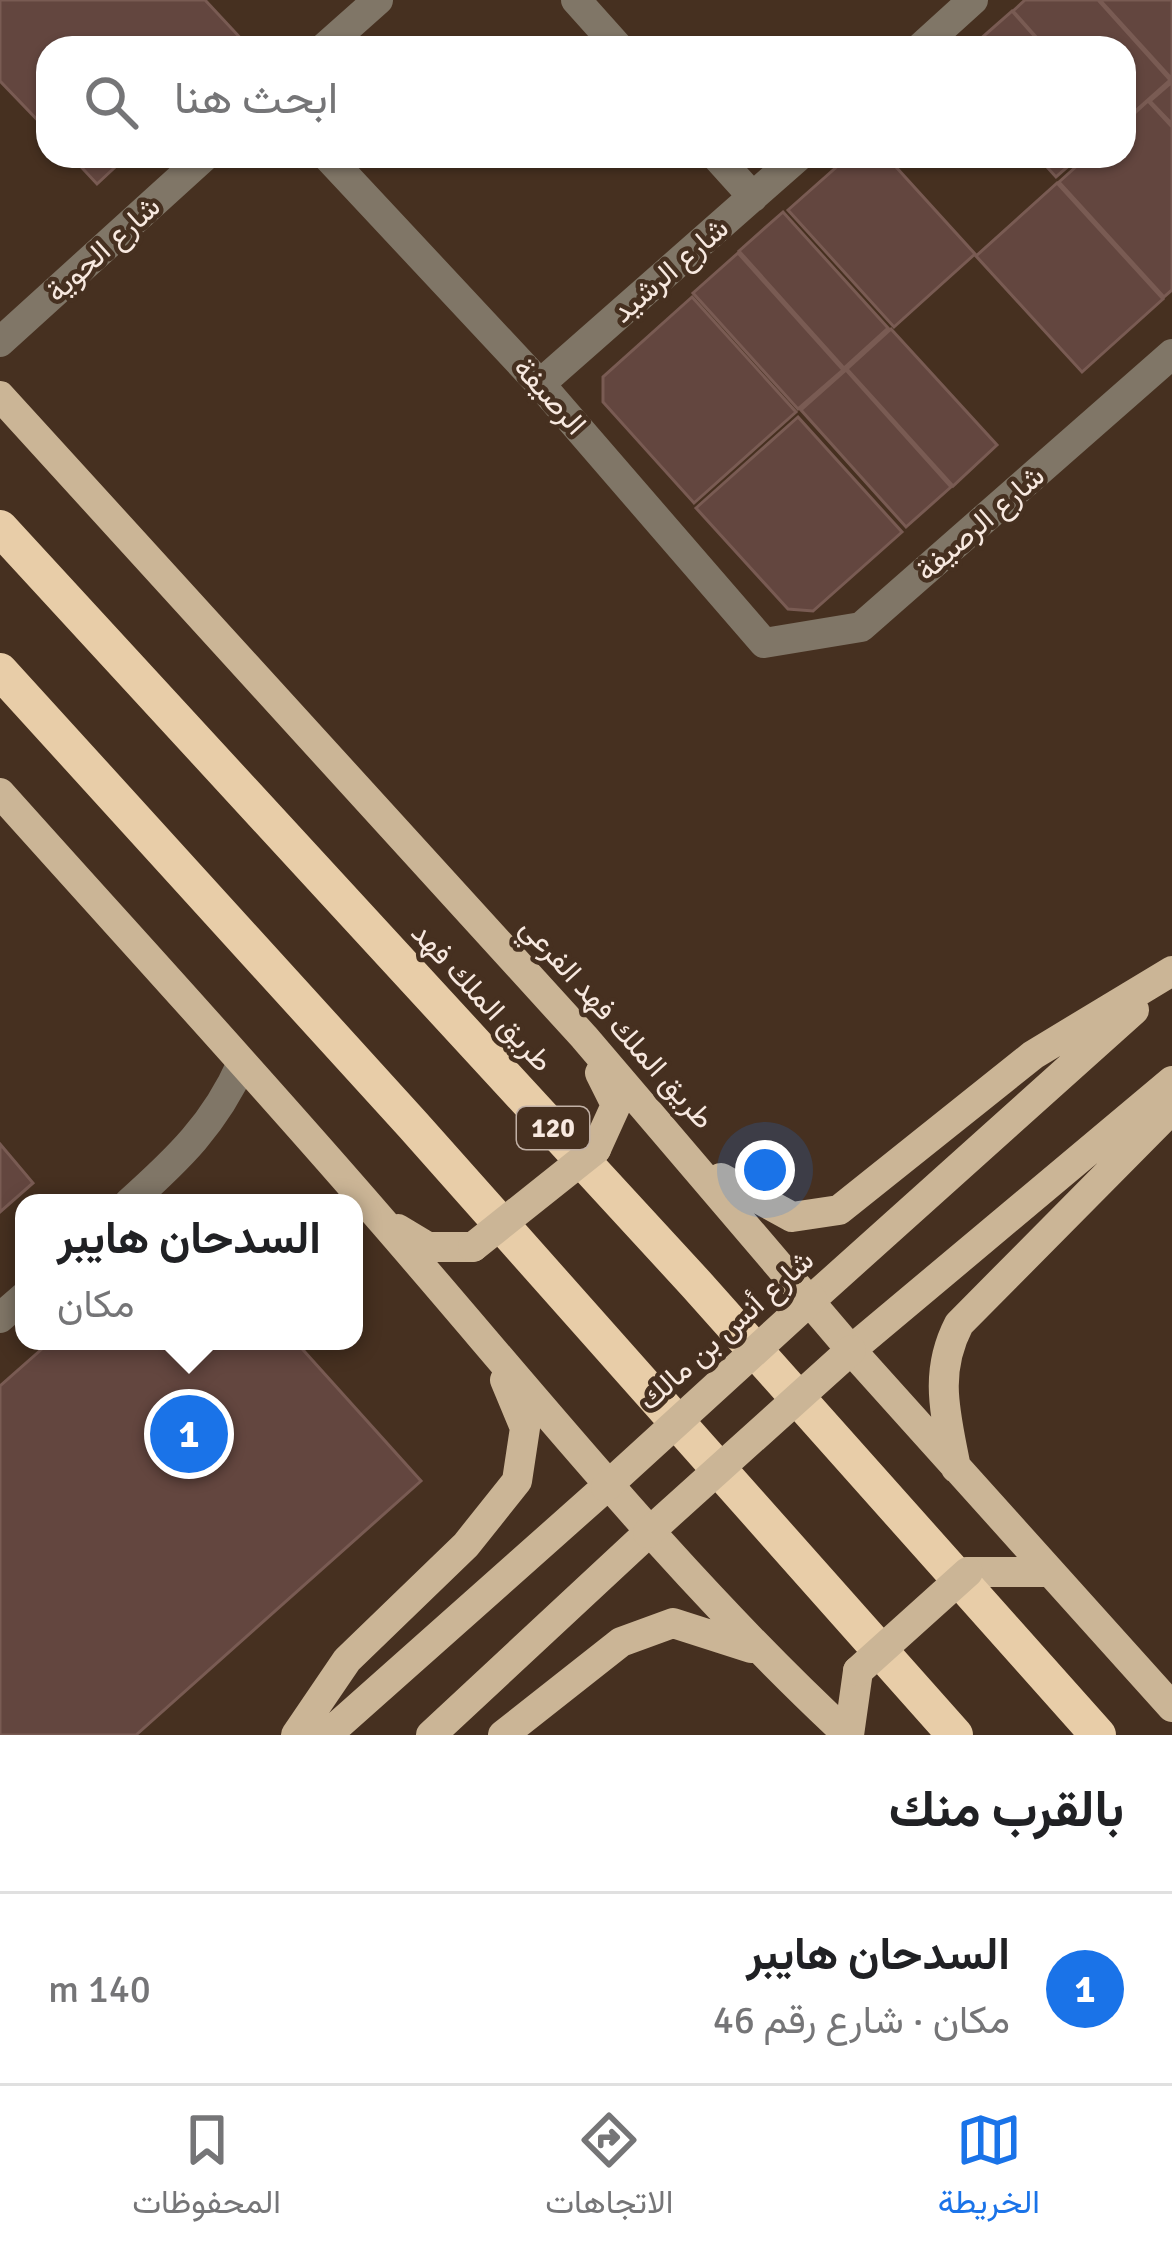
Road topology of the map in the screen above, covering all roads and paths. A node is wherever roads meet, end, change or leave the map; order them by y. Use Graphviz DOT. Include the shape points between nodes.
graph roads {
  1 [pos="575,0"];
  2 [pos="974,0"];
  3 [pos="368,3"];
  4 [pos="336,36"];
  5 [pos="608,36"];
  6 [pos="934,36"];
  7 [pos="192,168"];
  8 [pos="338,168"];
  9 [pos="727,168"];
  10 [pos="786,168"];
  11 [pos="753,197"];
  12 [pos="0,342"];
  13 [pos="1172,354"];
  14 [pos="540,384"];
  15 [pos="0,396"];
  16 [pos="0,528"];
  17 [pos="764,643"];
  18 [pos="0,671"];
  19 [pos="0,793"];
  20 [pos="1172,974"];
  21 [pos="584,1037"];
  22 [pos="242,1063"];
  23 [pos="1172,1081"];
  24 [pos="1172,1109"];
  25 [pos="687,1155"];
  26 [pos="138,1194"];
  27 [pos="359,1194"];
  28 [pos="363,1199"];
  29 [pos="382,1220"];
  30 [pos="812,1299"];
  31 [pos="454,1306"];
  32 [pos="851,1351"];
  33 [pos="956,1468"];
  34 [pos="606,1487"];
  35 [pos="648,1533"];
  36 [pos="1050,1571"];
  37 [pos="756,1649"];
  38 [pos="1172,1706"];
  39 [pos="296,1735"];
  40 [pos="326,1735"];
  41 [pos="431,1735"];
  42 [pos="502,1735"];
  43 [pos="849,1735"];
  44 [pos="955,1735"];
  45 [pos="1098,1735"];
  1 -- 5 [label="street"];
  2 -- 6 [label="street"];
  3 -- 4 [label="street"];
  7 -- 12 [label="street, شارع الحوية"];
  8 -- 14 [label="street, الرصيفة"];
  9 -- 11 [label="street"];
  10 -- 11 [label="street, شارع الرشيد"];
  11 -- 14 [label="street, شارع الرشيد"];
  13 -- 17 [label="street, شارع الرصيفة" via="861,627"];
  14 -- 17 [label="street, الرصيفة"];
  15 -- 21 [label="main road, طريق الملك فهد الفرعي"];
  16 -- 45 [label="highway, طريق الملك فهد / 120" via="727,1318"];
  18 -- 44 [label="highway"];
  19 -- 22 [label="main road"];
  20 -- 25 [label="main road" via="1033,1055 839,1210 792,1217"];
  20 -- 30 [label="main road, شارع أنس بن مالك"];
  21 -- 25 [label="main road, طريق الملك فهد الفرعي"];
  21 -- 29 [label="main road, bridge" via="616,1105 596,1149 473,1247 428,1247"];
  22 -- 26 [label="street" via="199,1140"];
  22 -- 27 [label="main road"];
  23 -- 32 [label="main road"];
  24 -- 33 [label="main road" via="958,1324 940,1381"];
  25 -- 30 [label="main road, طريق الملك فهد الفرعي"];
  28 -- 29 [label="main road"];
  29 -- 31 [label="main road"];
  30 -- 32 [label="main road, طريق الملك فهد الفرعي"];
  30 -- 34 [label="main road, شارع أنس بن مالك, bridge"];
  31 -- 34 [label="main road"];
  31 -- 39 [label="main road" via="506,1382 526,1429 517,1481 466,1545 347,1660"];
  32 -- 33 [label="main road, طريق الملك فهد الفرعي"];
  32 -- 35 [label="main road, bridge"];
  33 -- 36 [label="main road, طريق الملك فهد الفرعي"];
  34 -- 35 [label="main road"];
  34 -- 40 [label="main road, شارع أنس بن مالك"];
  35 -- 37 [label="main road"];
  35 -- 41 [label="main road"];
  36 -- 38 [label="main road, طريق الملك فهد الفرعي"];
  36 -- 43 [label="main road, bridge" via="968,1572 859,1671"];
  37 -- 42 [label="main road" via="673,1623 621,1642"];
  37 -- 43 [label="main road"];
}
